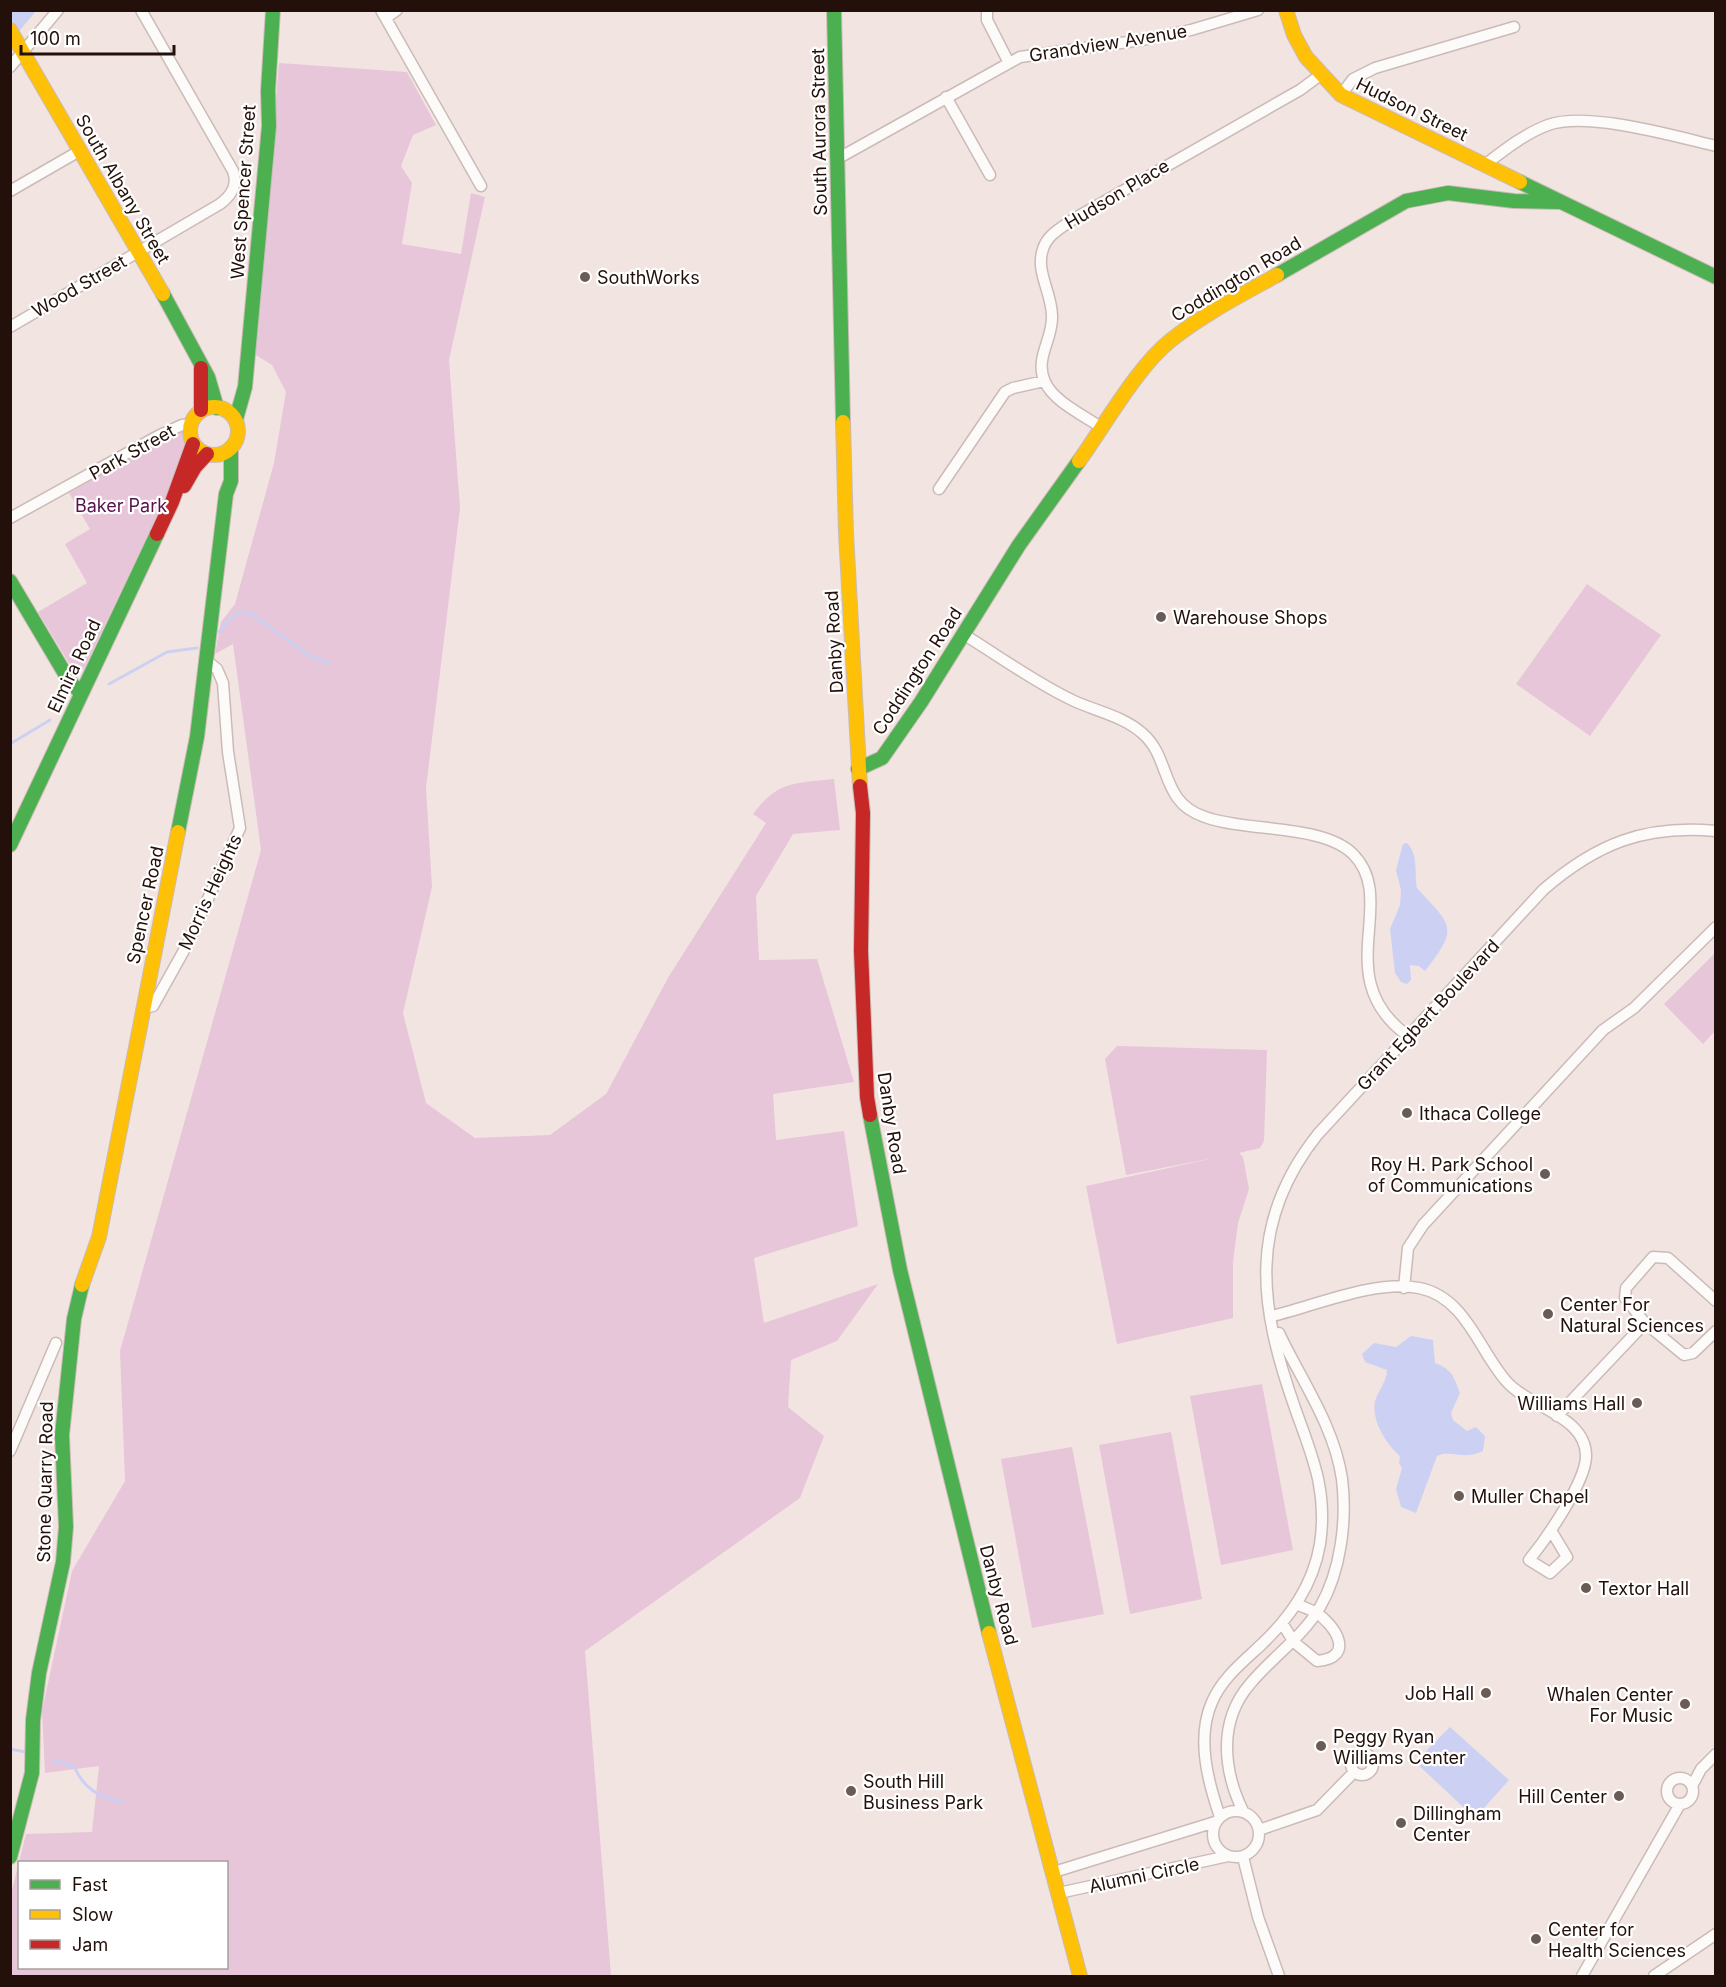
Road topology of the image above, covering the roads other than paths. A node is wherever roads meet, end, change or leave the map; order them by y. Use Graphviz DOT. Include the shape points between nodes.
graph roads {
  1 [pos="58,10"];
  2 [pos="141,10"];
  3 [pos="273,10"];
  4 [pos="397,10"];
  5 [pos="834,10"];
  6 [pos="987,10"];
  7 [pos="1258,10"];
  8 [pos="1286,10"];
  9 [pos="383,14"];
  10 [pos="1514,27"];
  11 [pos="10,30"];
  12 [pos="21,47"];
  13 [pos="1009,63"];
  14 [pos="10,67"];
  15 [pos="1319,76"];
  16 [pos="1341,95"];
  17 [pos="946,97"];
  18 [pos="1716,146"];
  19 [pos="81,150"];
  20 [pos="837,159"];
  21 [pos="1486,164"];
  22 [pos="990,175"];
  23 [pos="481,186"];
  24 [pos="10,191"];
  25 [pos="1560,202"];
  26 [pos="138,252"];
  27 [pos="840,252"];
  28 [pos="1716,277"];
  29 [pos="10,327"];
  30 [pos="201,368"];
  31 [pos="245,375"];
  32 [pos="1044,381"];
  33 [pos="220,408"];
  34 [pos="201,410"];
  35 [pos="236,419"];
  36 [pos="191,424"];
  37 [pos="1102,429"];
  38 [pos="193,444"];
  39 [pos="231,448"];
  40 [pos="212,455"];
  41 [pos="939,489"];
  42 [pos="226,494"];
  43 [pos="172,502"];
  44 [pos="10,518"];
  45 [pos="10,581"];
  46 [pos="963,634"];
  47 [pos="207,661"];
  48 [pos="81,693"];
  49 [pos="858,769"];
  50 [pos="1716,831"];
  51 [pos="10,845"];
  52 [pos="1716,927"];
  53 [pos="143,1008"];
  54 [pos="1408,1036"];
  55 [pos="1404,1288"];
  56 [pos="1716,1301"];
  57 [pos="1272,1316"];
  58 [pos="74,1319"];
  59 [pos="1645,1323"];
  60 [pos="1716,1330"];
  61 [pos="56,1343"];
  62 [pos="1557,1416"];
  63 [pos="10,1451"];
  64 [pos="1552,1532"];
  65 [pos="1297,1604"];
  66 [pos="1316,1613"];
  67 [pos="1282,1623"];
  68 [pos="1294,1642"];
  69 [pos="1716,1754"];
  70 [pos="1354,1772"];
  71 [pos="1692,1786"];
  72 [pos="1680,1804"];
  73 [pos="1243,1811"];
  74 [pos="1218,1819"];
  75 [pos="1259,1830"];
  76 [pos="1228,1856"];
  77 [pos="10,1857"];
  78 [pos="1243,1857"];
  79 [pos="1054,1872"];
  80 [pos="1059,1893"];
  81 [pos="1716,1935"];
  82 [pos="1080,1977"];
  83 [pos="1279,1977"];
  84 [pos="1582,1977"];
  85 [pos="1654,1977"];
  1 -- 12 [label="street"];
  2 -- 26 [label="street, Wood Street" via="233,171 235,185 220,204"];
  3 -- 31 [label="street, West Spencer Street" via="269,126"];
  4 -- 9 [label="street"];
  5 -- 20 [label="street, South Aurora Street"];
  6 -- 13 [label="street" via="987,20"];
  7 -- 13 [label="street, Grandview Avenue" via="1191,30 1029,55"];
  8 -- 15 [label="street, Hudson Street" via="1299,47"];
  9 -- 23 [label="street"];
  10 -- 16 [label="street" via="1376,68 1353,80"];
  11 -- 12 [label="street, South Albany Street"];
  12 -- 14 [label="street"];
  12 -- 19 [label="street, South Albany Street"];
  13 -- 17 [label="street, Grandview Avenue"];
  15 -- 16 [label="street, Hudson Street"];
  15 -- 32 [label="street, Hudson Place" via="1071,220 1050,236 1041,256 1053,319 1041,360"];
  16 -- 21 [label="street, Hudson Street"];
  17 -- 20 [label="street, Grandview Avenue"];
  17 -- 22 [label="street"];
  18 -- 21 [label="street" via="1576,121 1548,125"];
  19 -- 24 [label="street"];
  19 -- 26 [label="street, South Albany Street"];
  20 -- 27 [label="street, South Aurora Street"];
  21 -- 25 [label="street, Hudson Street"];
  25 -- 28 [label="street, Coddington Road"];
  25 -- 37 [label="street, Coddington Road" via="1448,193 1406,201 1187,328 1148,364"];
  26 -- 29 [label="street, Wood Street"];
  26 -- 30 [label="street, South Albany Street"];
  27 -- 49 [label="street, Danby Road" via="846,533"];
  30 -- 33 [label="street, South Albany Street"];
  30 -- 34 [label="street, South Albany Street"];
  31 -- 33 [label="street, West Spencer Street"];
  31 -- 35 [label="street, West Spencer Street"];
  32 -- 37 [label="street" via="1054,394"];
  32 -- 41 [label="street" via="1005,392"];
  33 -- 34 [label="street"];
  33 -- 35 [label="street"];
  34 -- 36 [label="street"];
  35 -- 39 [label="street, West Spencer Street" via="237,437"];
  36 -- 38 [label="street"];
  36 -- 44 [label="street, Park Street" via="171,429"];
  37 -- 46 [label="street, Coddington Road" via="1019,545"];
  38 -- 40 [label="street"];
  38 -- 43 [label="street, Elmira Road"];
  39 -- 40 [label="street"];
  39 -- 42 [label="street, Spencer Road" via="231,481"];
  40 -- 42 [label="street, Spencer Road"];
  40 -- 43 [label="street, Elmira Road"];
  42 -- 47 [label="street, Spencer Road"];
  43 -- 48 [label="street, Elmira Road"];
  45 -- 48 [label="street" via="70,682"];
  46 -- 49 [label="street, Coddington Road" via="882,758"];
  46 -- 54 [label="street" via="1072,700 1144,734 1153,745 1174,795 1190,810 1219,822 1322,837 1352,853 1365,872 1370,892 1366,962 1369,982 1389,1017"];
  47 -- 53 [label="street, Spencer Road" via="190,771"];
  47 -- 53 [label="street, Morris Heights" via="217,669 223,683 228,752 240,828 187,945 153,1006"];
  48 -- 51 [label="street, Elmira Road"];
  49 -- 79 [label="street, Danby Road" via="863,813 861,951 867,1097 900,1270 925,1374"];
  50 -- 54 [label="street, Grant Egbert Boulevard" via="1645,833 1604,847 1568,869 1543,890"];
  52 -- 55 [label="street" via="1634,1008 1603,1030 1423,1225 1408,1248"];
  53 -- 58 [label="street, Spencer Road" via="99,1237"];
  54 -- 57 [label="street, Grant Egbert Boulevard" via="1318,1134 1282,1190 1267,1240 1266,1280"];
  55 -- 57 [label="street" via="1370,1290"];
  55 -- 62 [label="street" via="1417,1287 1449,1304 1467,1321 1508,1383"];
  56 -- 59 [label="street" via="1668,1258 1653,1257 1626,1288 1624,1298"];
  57 -- 65 [label="street, Grant Egbert Boulevard" via="1284,1377 1320,1482 1320,1544"];
  57 -- 66 [label="street, Grant Egbert Boulevard" via="1311,1392 1342,1478 1339,1556 1330,1587"];
  58 -- 77 [label="street, Stone Quarry Road" via="62,1434 66,1527 63,1562 39,1673 33,1720 33,1773"];
  59 -- 60 [label="street" via="1684,1355 1693,1353"];
  59 -- 62 [label="street"];
  61 -- 63 [label="street"];
  62 -- 64 [label="street" via="1582,1437 1586,1457"];
  65 -- 66 [label="street"];
  65 -- 67 [label="street, Grant Egbert Boulevard"];
  66 -- 68 [label="street, Grant Egbert Boulevard"];
  66 -- 68 [label="street" via="1336,1632 1340,1642 1338,1653 1330,1660 1317,1661"];
  67 -- 68 [label="street"];
  67 -- 74 [label="street, Grant Egbert Boulevard" via="1241,1662 1211,1702 1205,1753"];
  68 -- 73 [label="street, Grant Egbert Boulevard" via="1249,1684 1226,1733 1231,1786"];
  69 -- 71 [label="street"];
  70 -- 75 [label="street" via="1317,1810"];
  71 -- 72 [label="street" via="1689,1801"];
  71 -- 72 [label="street" via="1680,1778 1670,1782 1668,1796"];
  72 -- 84 [label="street"];
  73 -- 74 [label="street" via="1232,1810"];
  73 -- 75 [label="street" via="1254,1818"];
  74 -- 76 [label="street" via="1212,1832 1213,1842"];
  74 -- 79 [label="street, Alumni Circle"];
  75 -- 78 [label="street" via="1255,1848"];
  76 -- 78 [label="street"];
  76 -- 80 [label="street, Alumni Circle"];
  78 -- 83 [label="street"];
  79 -- 80 [label="street, Danby Road"];
  80 -- 82 [label="street, Danby Road"];
  81 -- 85 [label="street"];
}
